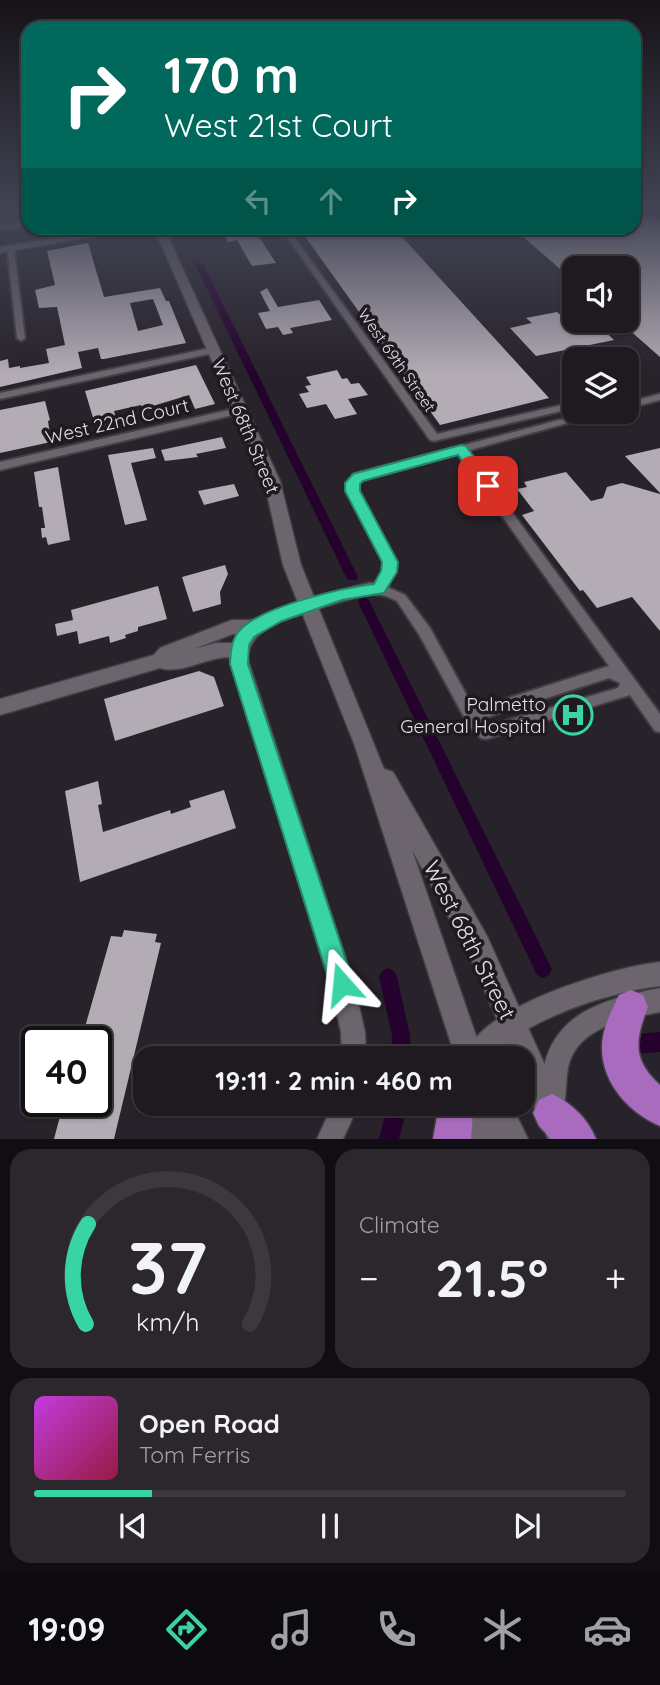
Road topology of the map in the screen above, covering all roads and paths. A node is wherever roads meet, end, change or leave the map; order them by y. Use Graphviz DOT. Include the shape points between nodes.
graph roads {
  1 [pos="8,267"];
  2 [pos="177,267"];
  3 [pos="312,267"];
  4 [pos="22,338"];
  5 [pos="215,350"];
  6 [pos="0,396"];
  7 [pos="660,397"];
  8 [pos="639,403"];
  9 [pos="562,408"];
  10 [pos="242,410"];
  11 [pos="562,423"];
  12 [pos="461,450"];
  13 [pos="0,466"];
  14 [pos="379,589"];
  15 [pos="308,606"];
  16 [pos="256,627"];
  17 [pos="238,650"];
  18 [pos="160,661"];
  19 [pos="628,680"];
  20 [pos="0,707"];
  21 [pos="471,716"];
  22 [pos="660,726"];
  23 [pos="491,733"];
  24 [pos="366,746"];
  25 [pos="660,974"];
  26 [pos="645,1003"];
  27 [pos="514,1025"];
  28 [pos="354,1046"];
  29 [pos="466,1046"];
  30 [pos="484,1046"];
  31 [pos="660,1107"];
  32 [pos="454,1116"];
  33 [pos="480,1116"];
  34 [pos="501,1116"];
  35 [pos="564,1130"];
  36 [pos="452,1139"];
  37 [pos="485,1139"];
  38 [pos="513,1139"];
  1 -- 4 [label="street"];
  2 -- 5 [label="main road, West 68th Street"];
  3 -- 9 [label="street, West 69th Street" via="434,438"];
  5 -- 6 [label="street"];
  5 -- 10 [label="main road, West 68th Street"];
  7 -- 8 [label="street"];
  10 -- 13 [label="street, West 22nd Court"];
  10 -- 15 [label="main road, West 68th Street" via="272,481 288,554"];
  11 -- 12 [label="street"];
  12 -- 14 [label="street" via="367,473 353,483 355,496 390,562"];
  12 -- 19 [label="street"];
  14 -- 15 [label="street" via="345,593"];
  14 -- 21 [label="street" via="409,606"];
  15 -- 16 [label="street"];
  15 -- 24 [label="main road, West 68th Street"];
  16 -- 17 [label="street" via="243,637"];
  16 -- 18 [label="street" via="232,627 166,653"];
  17 -- 18 [label="street" via="215,650 169,664"];
  17 -- 28 [label="street" via="347,1002"];
  18 -- 20 [label="street"];
  19 -- 21 [label="street" via="610,672"];
  19 -- 22 [label="street"];
  19 -- 23 [label="street" via="624,692"];
  21 -- 23 [label="street" via="482,731"];
  24 -- 27 [label="main road, West 68th Street" via="478,945"];
  24 -- 29 [label="main road, West 68th Street"];
  25 -- 27 [label="street" via="618,981"];
  26 -- 31 [label="highway" via="621,1029 618,1049 625,1072 638,1090"];
  26 -- 35 [label="street" via="579,1027 566,1041 556,1066"];
  27 -- 30 [label="street"];
  27 -- 35 [label="main road, West 68th Street"];
  32 -- 36 [label="highway"];
  33 -- 37 [label="main road"];
  34 -- 38 [label="main road"];
}
